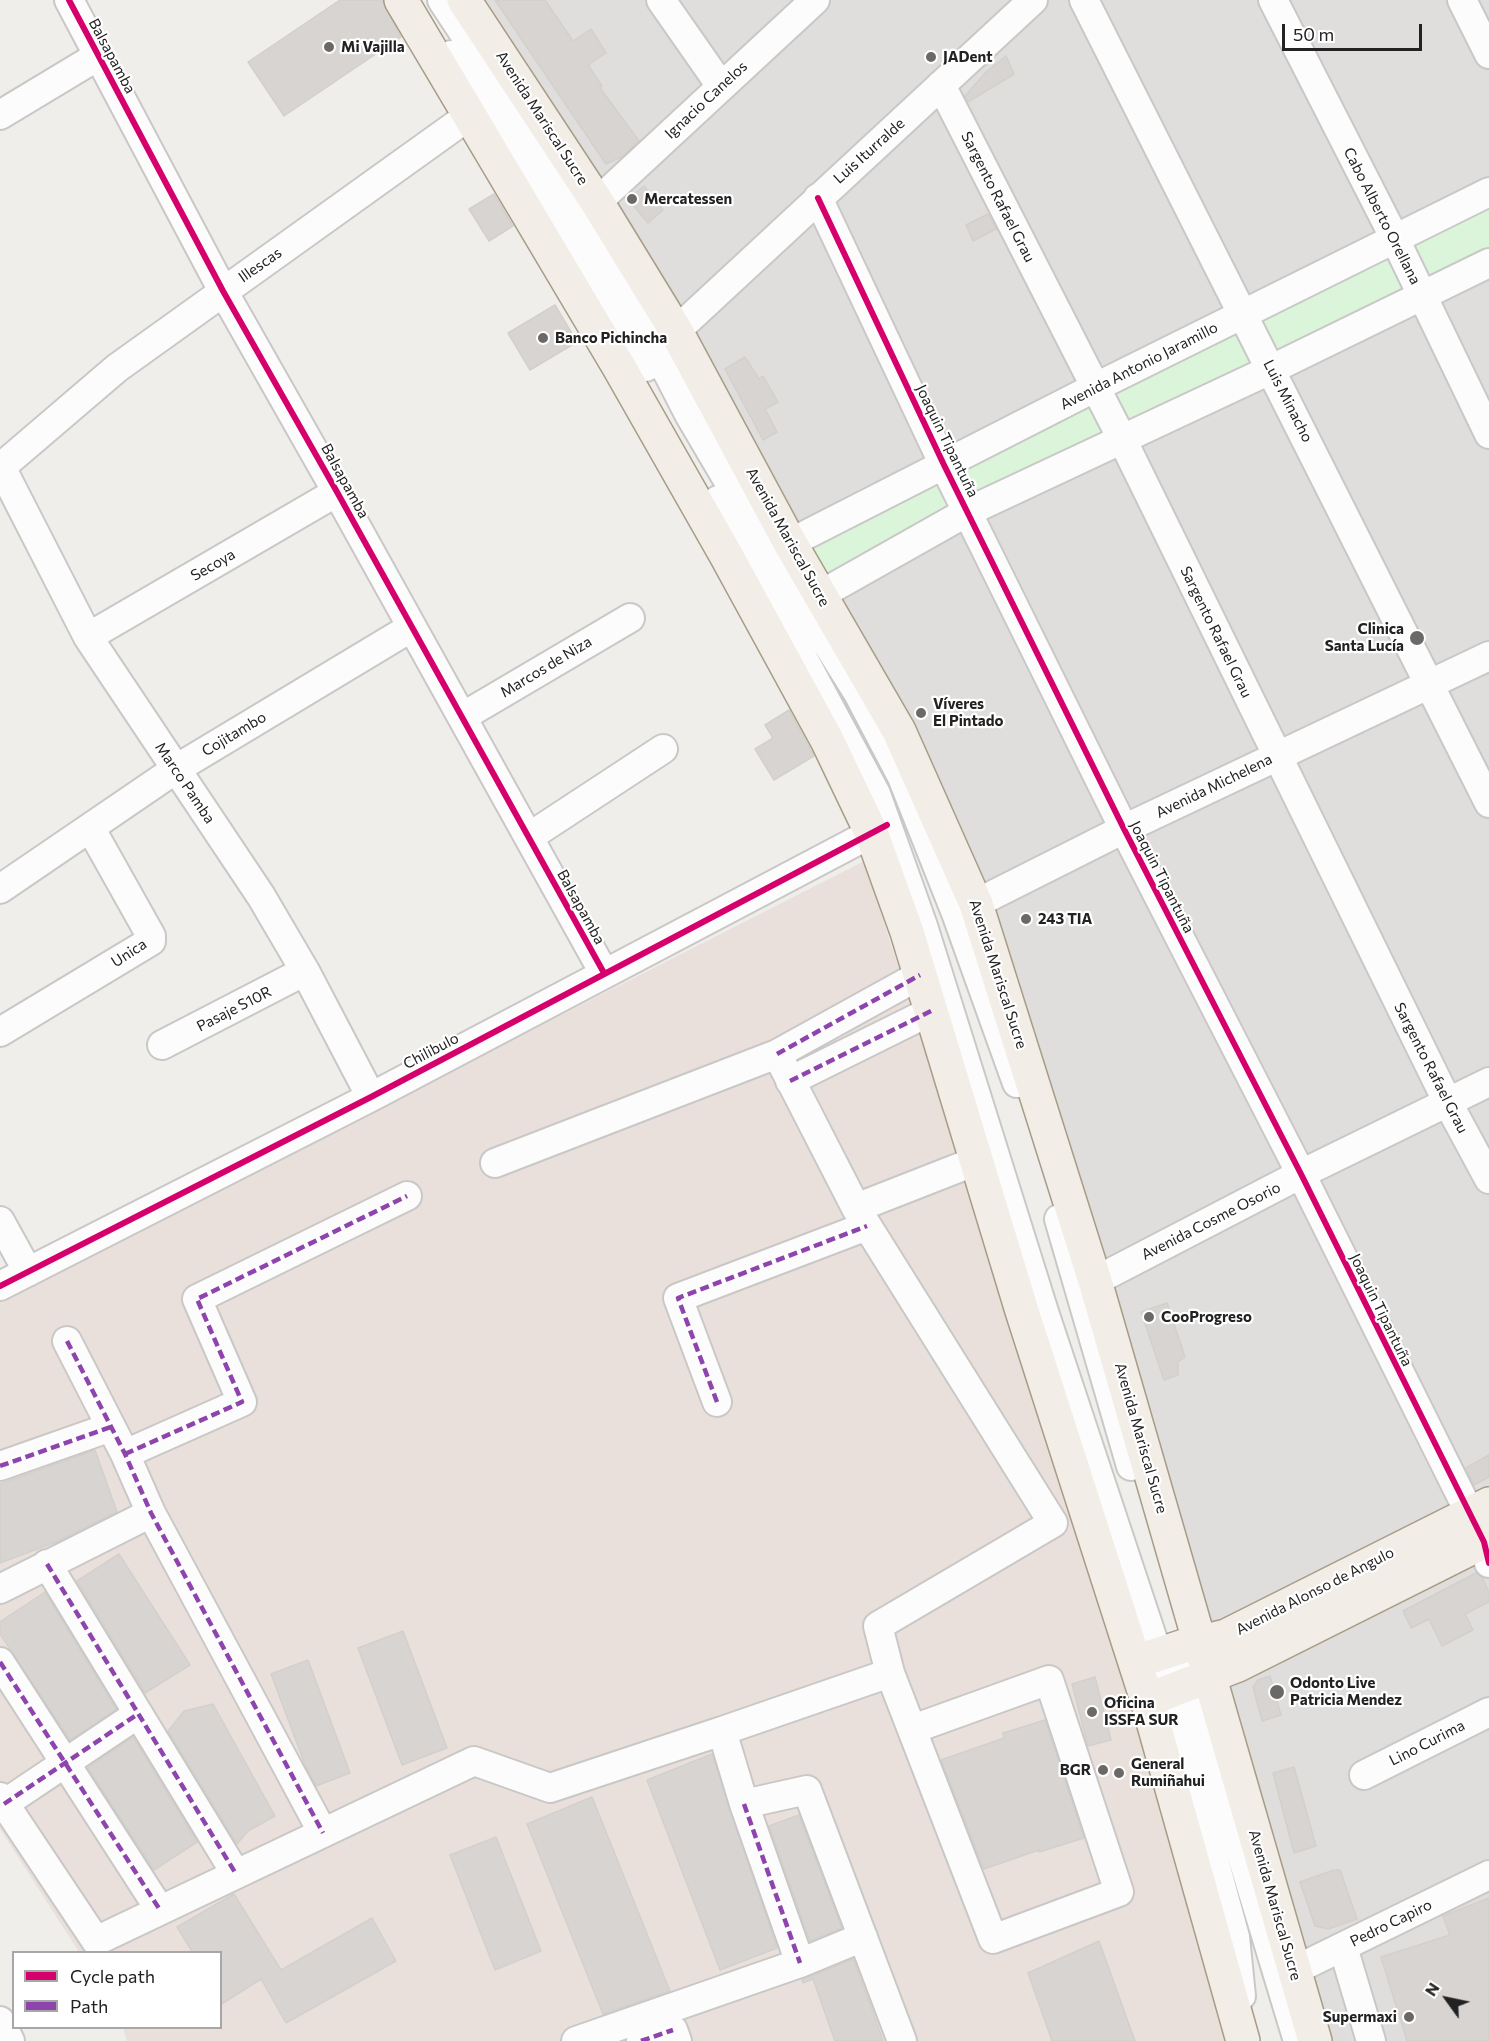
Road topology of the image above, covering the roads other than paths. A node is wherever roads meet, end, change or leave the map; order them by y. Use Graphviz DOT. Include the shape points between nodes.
graph roads {
  1 [pos="69,0"];
  2 [pos="400,0"];
  3 [pos="415,0"];
  4 [pos="442,0"];
  5 [pos="464,0"];
  6 [pos="661,0"];
  7 [pos="815,0"];
  8 [pos="1084,0"];
  9 [pos="1273,0"];
  10 [pos="1462,0"];
  11 [pos="1027,2"];
  12 [pos="1489,54"];
  13 [pos="98,56"];
  14 [pos="721,86"];
  15 [pos="941,86"];
  16 [pos="0,115"];
  17 [pos="470,116"];
  18 [pos="1489,192"];
  19 [pos="818,198"];
  20 [pos="597,202"];
  21 [pos="1394,237"];
  22 [pos="1489,263"];
  23 [pos="223,291"];
  24 [pos="1423,296"];
  25 [pos="1242,314"];
  26 [pos="647,350"];
  27 [pos="1272,369"];
  28 [pos="1096,387"];
  29 [pos="1489,434"];
  30 [pos="1122,439"];
  31 [pos="944,465"];
  32 [pos="1,468"];
  33 [pos="337,492"];
  34 [pos="967,512"];
  35 [pos="790,543"];
  36 [pos="820,595"];
  37 [pos="630,618"];
  38 [pos="412,627"];
  39 [pos="88,638"];
  40 [pos="1489,656"];
  41 [pos="1429,685"];
  42 [pos="462,717"];
  43 [pos="663,748"];
  44 [pos="1276,756"];
  45 [pos="176,769"];
  46 [pos="1489,803"];
  47 [pos="91,829"];
  48 [pos="879,829"];
  49 [pos="1124,829"];
  50 [pos="529,837"];
  51 [pos="0,889"];
  52 [pos="966,909"];
  53 [pos="915,929"];
  54 [pos="305,971"];
  55 [pos="604,973"];
  56 [pos="920,975"];
  57 [pos="931,1011"];
  58 [pos="0,1032"];
  59 [pos="162,1045"];
  60 [pos="777,1054"];
  61 [pos="790,1082"];
  62 [pos="1489,1082"];
  63 [pos="371,1097"];
  64 [pos="1448,1103"];
  65 [pos="976,1161"];
  66 [pos="495,1163"];
  67 [pos="1301,1174"];
  68 [pos="1489,1179"];
  69 [pos="407,1196"];
  70 [pos="862,1217"];
  71 [pos="0,1221"];
  72 [pos="28,1272"];
  73 [pos="1095,1281"];
  74 [pos="0,1286"];
  75 [pos="67,1341"];
  76 [pos="717,1402"];
  77 [pos="111,1427"];
  78 [pos="125,1454"];
  79 [pos="0,1466"];
  80 [pos="151,1513"];
  81 [pos="1484,1532"];
  82 [pos="47,1564"];
  83 [pos="0,1589"];
  84 [pos="1169,1651"];
  85 [pos="0,1662"];
  86 [pos="890,1673"];
  87 [pos="1180,1687"];
  88 [pos="1489,1712"];
  89 [pos="138,1713"];
  90 [pos="913,1729"];
  91 [pos="722,1731"];
  92 [pos="1364,1775"];
  93 [pos="2,1801"];
  94 [pos="744,1804"];
  95 [pos="323,1833"];
  96 [pos="236,1874"];
  97 [pos="1489,1875"];
  98 [pos="160,1910"];
  99 [pos="863,1937"];
  100 [pos="1343,1947"];
  101 [pos="800,1963"];
  102 [pos="1293,1971"];
  103 [pos="0,2020"];
  104 [pos="10,2041"];
  105 [pos="576,2041"];
  106 [pos="641,2041"];
  107 [pos="677,2041"];
  108 [pos="902,2041"];
  109 [pos="1243,2041"];
  110 [pos="1256,2041"];
  111 [pos="1298,2041"];
  112 [pos="1314,2041"];
  113 [pos="1371,2041"];
  1 -- 13 [label="street, Balsapamba"];
  2 -- 17 [label="main road, Avenida Mariscal Sucre"];
  3 -- 26 [label="street"];
  4 -- 26 [label="street" via="633,295"];
  5 -- 20 [label="main road, Avenida Mariscal Sucre"];
  6 -- 14 [label="street"];
  7 -- 14 [label="street, Ignacio Canelos"];
  8 -- 25 [label="street, Luis Minacho"];
  9 -- 21 [label="street, Cabo Alberto Orellana"];
  10 -- 12 [label="street"];
  11 -- 15 [label="street, Luis Iturralde"];
  13 -- 16 [label="street"];
  13 -- 23 [label="street, Balsapamba"];
  14 -- 20 [label="street, Ignacio Canelos"];
  15 -- 19 [label="street, Luis Iturralde"];
  15 -- 28 [label="street, Sargento Rafael Grau"];
  17 -- 23 [label="street, Illescas"];
  17 -- 26 [label="main road, Avenida Mariscal Sucre"];
  18 -- 21 [label="street, Avenida Antonio Jaramillo"];
  19 -- 26 [label="street, Luis Iturralde"];
  19 -- 31 [label="street, Joaquin Tipantuña"];
  20 -- 26 [label="main road, Avenida Mariscal Sucre"];
  21 -- 24 [label="street, Cabo Alberto Orellana"];
  21 -- 25 [label="street, Avenida Antonio Jaramillo"];
  22 -- 24 [label="street"];
  23 -- 32 [label="street, Illescas" via="117,368"];
  23 -- 33 [label="street, Balsapamba"];
  24 -- 27 [label="street"];
  24 -- 29 [label="street, Cabo Alberto Orellana"];
  25 -- 27 [label="street, Luis Minacho"];
  25 -- 28 [label="street, Avenida Antonio Jaramillo"];
  26 -- 35 [label="main road, Avenida Mariscal Sucre"];
  26 -- 48 [label="main road, Avenida Mariscal Sucre" via="828,740"];
  26 -- 52 [label="street" via="858,693"];
  27 -- 30 [label="street"];
  27 -- 41 [label="street, Luis Minacho"];
  28 -- 30 [label="street, Sargento Rafael Grau"];
  28 -- 31 [label="street, Avenida Antonio Jaramillo"];
  30 -- 34 [label="street"];
  30 -- 44 [label="street, Sargento Rafael Grau"];
  31 -- 34 [label="street, Joaquin Tipantuña"];
  31 -- 35 [label="street, Avenida Antonio Jaramillo"];
  32 -- 39 [label="street, Marco Pamba"];
  33 -- 38 [label="street, Balsapamba"];
  33 -- 39 [label="street, Secoya"];
  34 -- 36 [label="street"];
  34 -- 49 [label="street, Joaquin Tipantuña"];
  35 -- 36 [label="main road, Avenida Mariscal Sucre"];
  36 -- 52 [label="main road, Avenida Mariscal Sucre" via="899,731"];
  37 -- 42 [label="street, Marcos de Niza"];
  38 -- 42 [label="street, Balsapamba"];
  38 -- 45 [label="street, Cojitambo"];
  39 -- 45 [label="street, Marco Pamba"];
  40 -- 41 [label="street, Avenida Michelena"];
  41 -- 44 [label="street, Avenida Michelena"];
  41 -- 46 [label="street, Luis Minacho"];
  42 -- 50 [label="street, Balsapamba"];
  43 -- 50 [label="street"];
  44 -- 49 [label="street, Avenida Michelena"];
  44 -- 64 [label="street, Sargento Rafael Grau"];
  45 -- 47 [label="street, Cojitambo"];
  45 -- 54 [label="street, Marco Pamba" via="261,896"];
  47 -- 51 [label="street, Cojitambo"];
  47 -- 58 [label="street, Unica" via="151,941"];
  48 -- 53 [label="main road, Avenida Mariscal Sucre"];
  48 -- 55 [label="street, Chilibulo"];
  49 -- 52 [label="street, Avenida Michelena"];
  49 -- 67 [label="street, Joaquin Tipantuña"];
  50 -- 55 [label="street, Balsapamba"];
  52 -- 53 [label="street, Avenida Michelena"];
  52 -- 73 [label="main road, Avenida Mariscal Sucre"];
  52 -- 84 [label="street" via="1029,1118"];
  53 -- 56 [label="main road, Avenida Mariscal Sucre"];
  53 -- 84 [label="street" via="1044,1312"];
  54 -- 59 [label="street, Pasaje S10R"];
  54 -- 63 [label="street, Marco Pamba"];
  55 -- 63 [label="street, Chilibulo"];
  56 -- 57 [label="main road, Avenida Mariscal Sucre"];
  56 -- 60 [label="street"];
  57 -- 61 [label="street"];
  57 -- 65 [label="main road, Avenida Mariscal Sucre"];
  60 -- 61 [label="street"];
  60 -- 66 [label="street"];
  61 -- 70 [label="street"];
  62 -- 64 [label="street, Avenida Cosme Osorio"];
  63 -- 72 [label="street, Chilibulo"];
  64 -- 67 [label="street, Avenida Cosme Osorio"];
  64 -- 68 [label="street, Sargento Rafael Grau"];
  65 -- 70 [label="street"];
  65 -- 84 [label="main road, Avenida Mariscal Sucre"];
  67 -- 73 [label="street, Avenida Cosme Osorio"];
  67 -- 81 [label="street, Joaquin Tipantuña"];
  69 -- 78 [label="street" via="198,1299 242,1402"];
  70 -- 76 [label="street" via="678,1298"];
  70 -- 86 [label="street" via="1053,1523 878,1626"];
  71 -- 72 [label="street"];
  72 -- 74 [label="street, Chilibulo"];
  73 -- 84 [label="main road, Avenida Mariscal Sucre"];
  75 -- 77 [label="street"];
  77 -- 78 [label="street"];
  77 -- 79 [label="street"];
  78 -- 80 [label="street"];
  80 -- 82 [label="street"];
  80 -- 95 [label="street"];
  81 -- 84 [label="main road, Avenida Alonso de Angulo" via="1226,1636"];
  81 -- 87 [label="main road, Avenida Alonso de Angulo" via="1238,1665"];
  82 -- 83 [label="street"];
  82 -- 89 [label="street"];
  84 -- 87 [label="main road, Avenida Mariscal Sucre"];
  84 -- 87 [label="main road, Avenida Mariscal Sucre"];
  85 -- 98 [label="street"];
  86 -- 90 [label="street"];
  86 -- 91 [label="street"];
  87 -- 102 [label="main road, Avenida Mariscal Sucre"];
  87 -- 109 [label="main road, Avenida Mariscal Sucre"];
  87 -- 110 [label="street" via="1235,1937 1239,1989"];
  87 -- 111 [label="street" via="1215,1767"];
  88 -- 92 [label="street, Lino Curima"];
  89 -- 93 [label="street"];
  89 -- 96 [label="street"];
  90 -- 90 [label="street" via="993,1940 1119,1892 1049,1680"];
  91 -- 94 [label="street"];
  91 -- 95 [label="street" via="550,1788 474,1761"];
  93 -- 98 [label="street" via="96,1941"];
  94 -- 99 [label="street" via="807,1790"];
  94 -- 101 [label="street"];
  95 -- 96 [label="street"];
  96 -- 98 [label="street"];
  97 -- 100 [label="street, Pedro Capiro"];
  99 -- 101 [label="street"];
  99 -- 108 [label="street"];
  100 -- 102 [label="street, Pedro Capiro"];
  100 -- 113 [label="street"];
  101 -- 105 [label="street"];
  102 -- 112 [label="main road, Avenida Mariscal Sucre"];
  103 -- 104 [label="street"];
  106 -- 107 [label="street" via="673,2030"];
}
